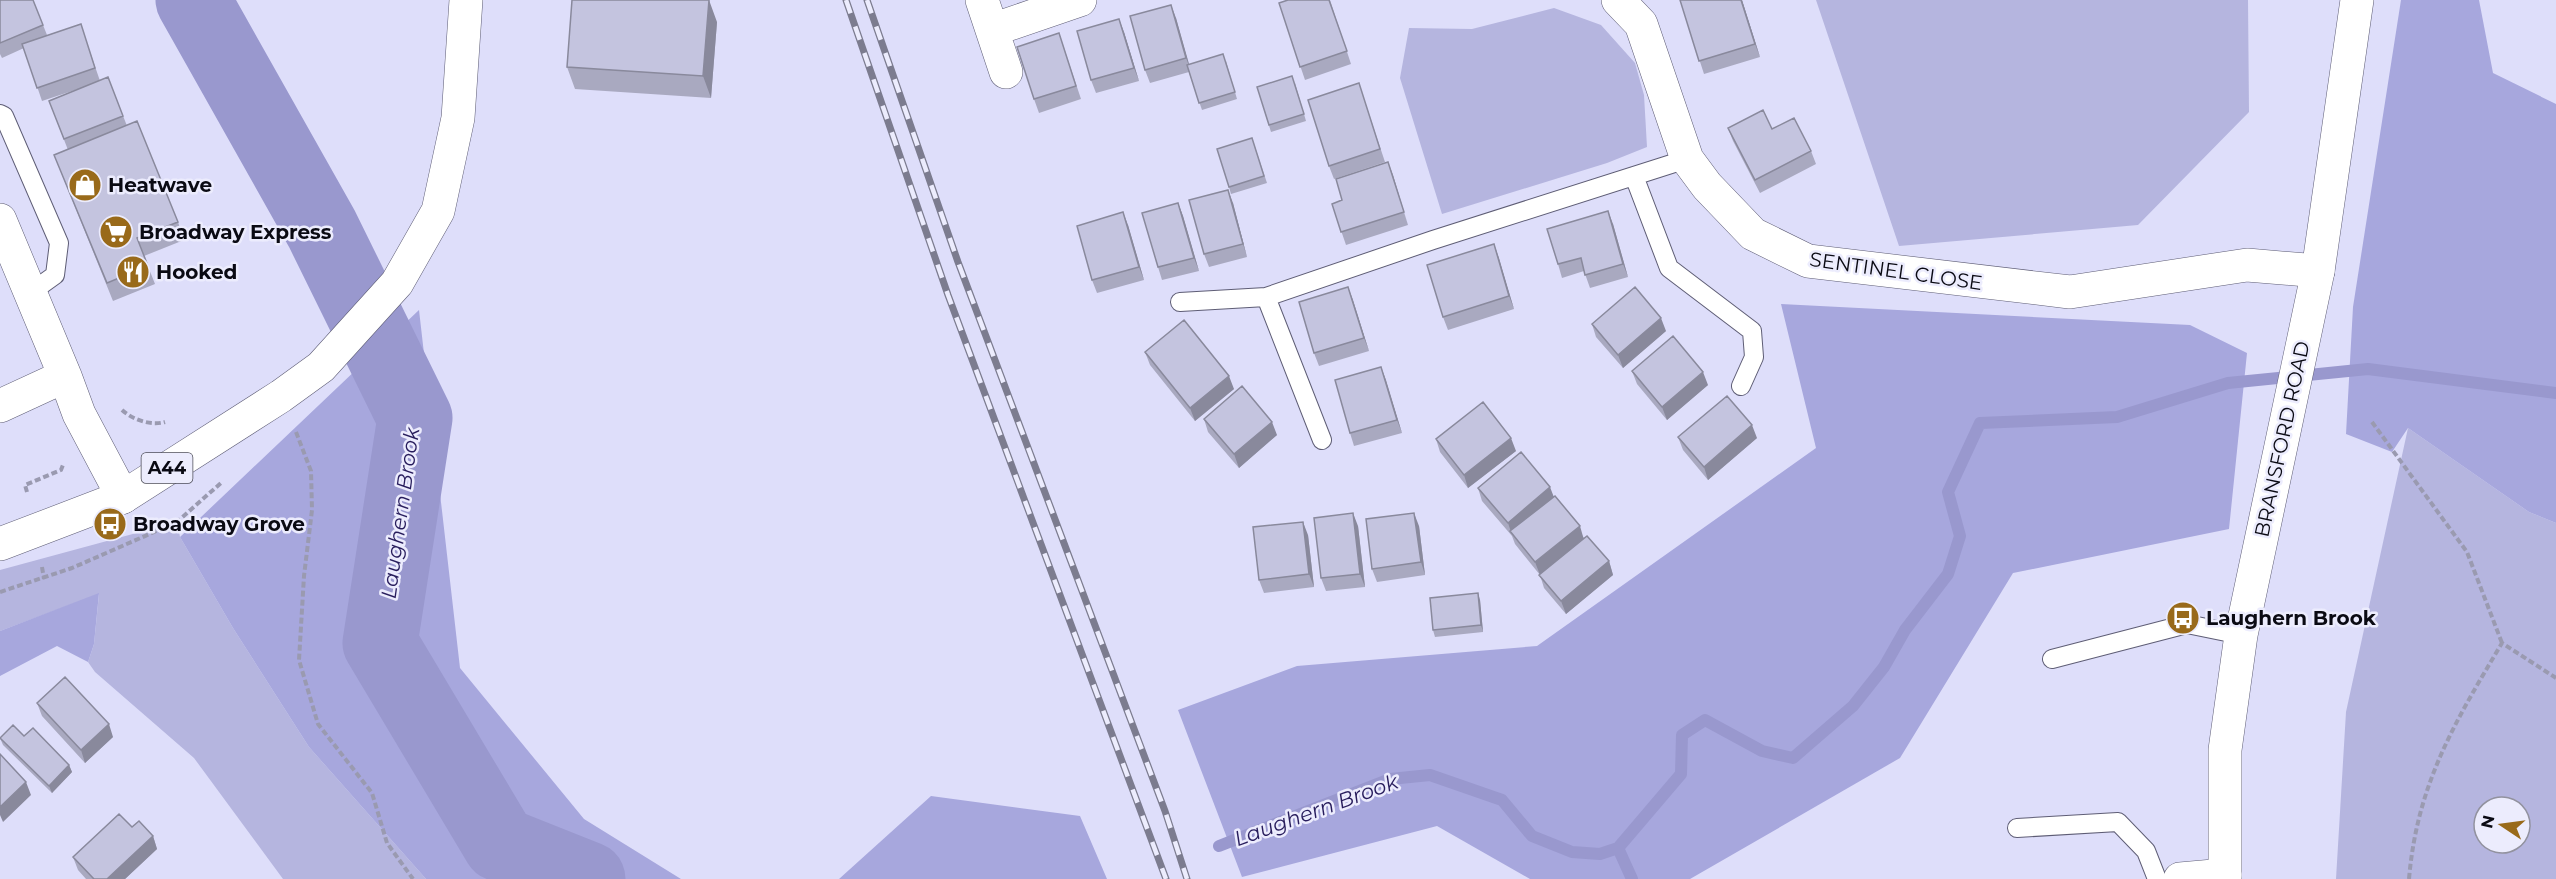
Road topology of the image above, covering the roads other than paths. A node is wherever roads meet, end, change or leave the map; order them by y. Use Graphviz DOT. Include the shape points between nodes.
graph roads {
  1 [pos="466,0"];
  2 [pos="1080,0"];
  3 [pos="2357,0"];
  4 [pos="1621,1"];
  5 [pos="987,15"];
  6 [pos="1006,72"];
  7 [pos="0,114"];
  8 [pos="1687,159"];
  9 [pos="1634,176"];
  10 [pos="0,220"];
  11 [pos="2318,272"];
  12 [pos="30,293"];
  13 [pos="1266,297"];
  14 [pos="1180,302"];
  15 [pos="65,376"];
  16 [pos="1741,386"];
  17 [pos="0,406"];
  18 [pos="1322,440"];
  19 [pos="123,497"];
  20 [pos="0,544"];
  21 [pos="2241,635"];
  22 [pos="2052,659"];
  23 [pos="2017,828"];
  24 [pos="2225,877"];
  25 [pos="2157,879"];
  26 [pos="2180,879"];
  1 -- 19 [label="main road, A44" via="458,118 438,211 397,283 321,367"];
  2 -- 5 [label="main road"];
  3 -- 11 [label="main road, BRANSFORD ROAD"];
  4 -- 8 [label="main road, SENTINEL CLOSE" via="1641,24"];
  5 -- 6 [label="main road"];
  7 -- 12 [label="lane" via="59,243 55,275"];
  8 -- 9 [label="lane"];
  8 -- 11 [label="main road, SENTINEL CLOSE" via="1753,234 1808,261 2070,292 2247,265"];
  9 -- 13 [label="lane"];
  9 -- 16 [label="lane" via="1669,268 1752,331 1754,357"];
  10 -- 12 [label="main road"];
  11 -- 21 [label="main road, BRANSFORD ROAD"];
  12 -- 15 [label="main road"];
  13 -- 14 [label="lane"];
  13 -- 18 [label="lane"];
  15 -- 17 [label="main road"];
  15 -- 19 [label="main road" via="79,414"];
  19 -- 20 [label="main road, A44"];
  21 -- 22 [label="lane" via="2187,624"];
  21 -- 24 [label="main road, BRANSFORD ROAD" via="2225,750"];
  23 -- 25 [label="lane" via="2118,822 2146,851"];
  24 -- 26 [label="main road"];
}
